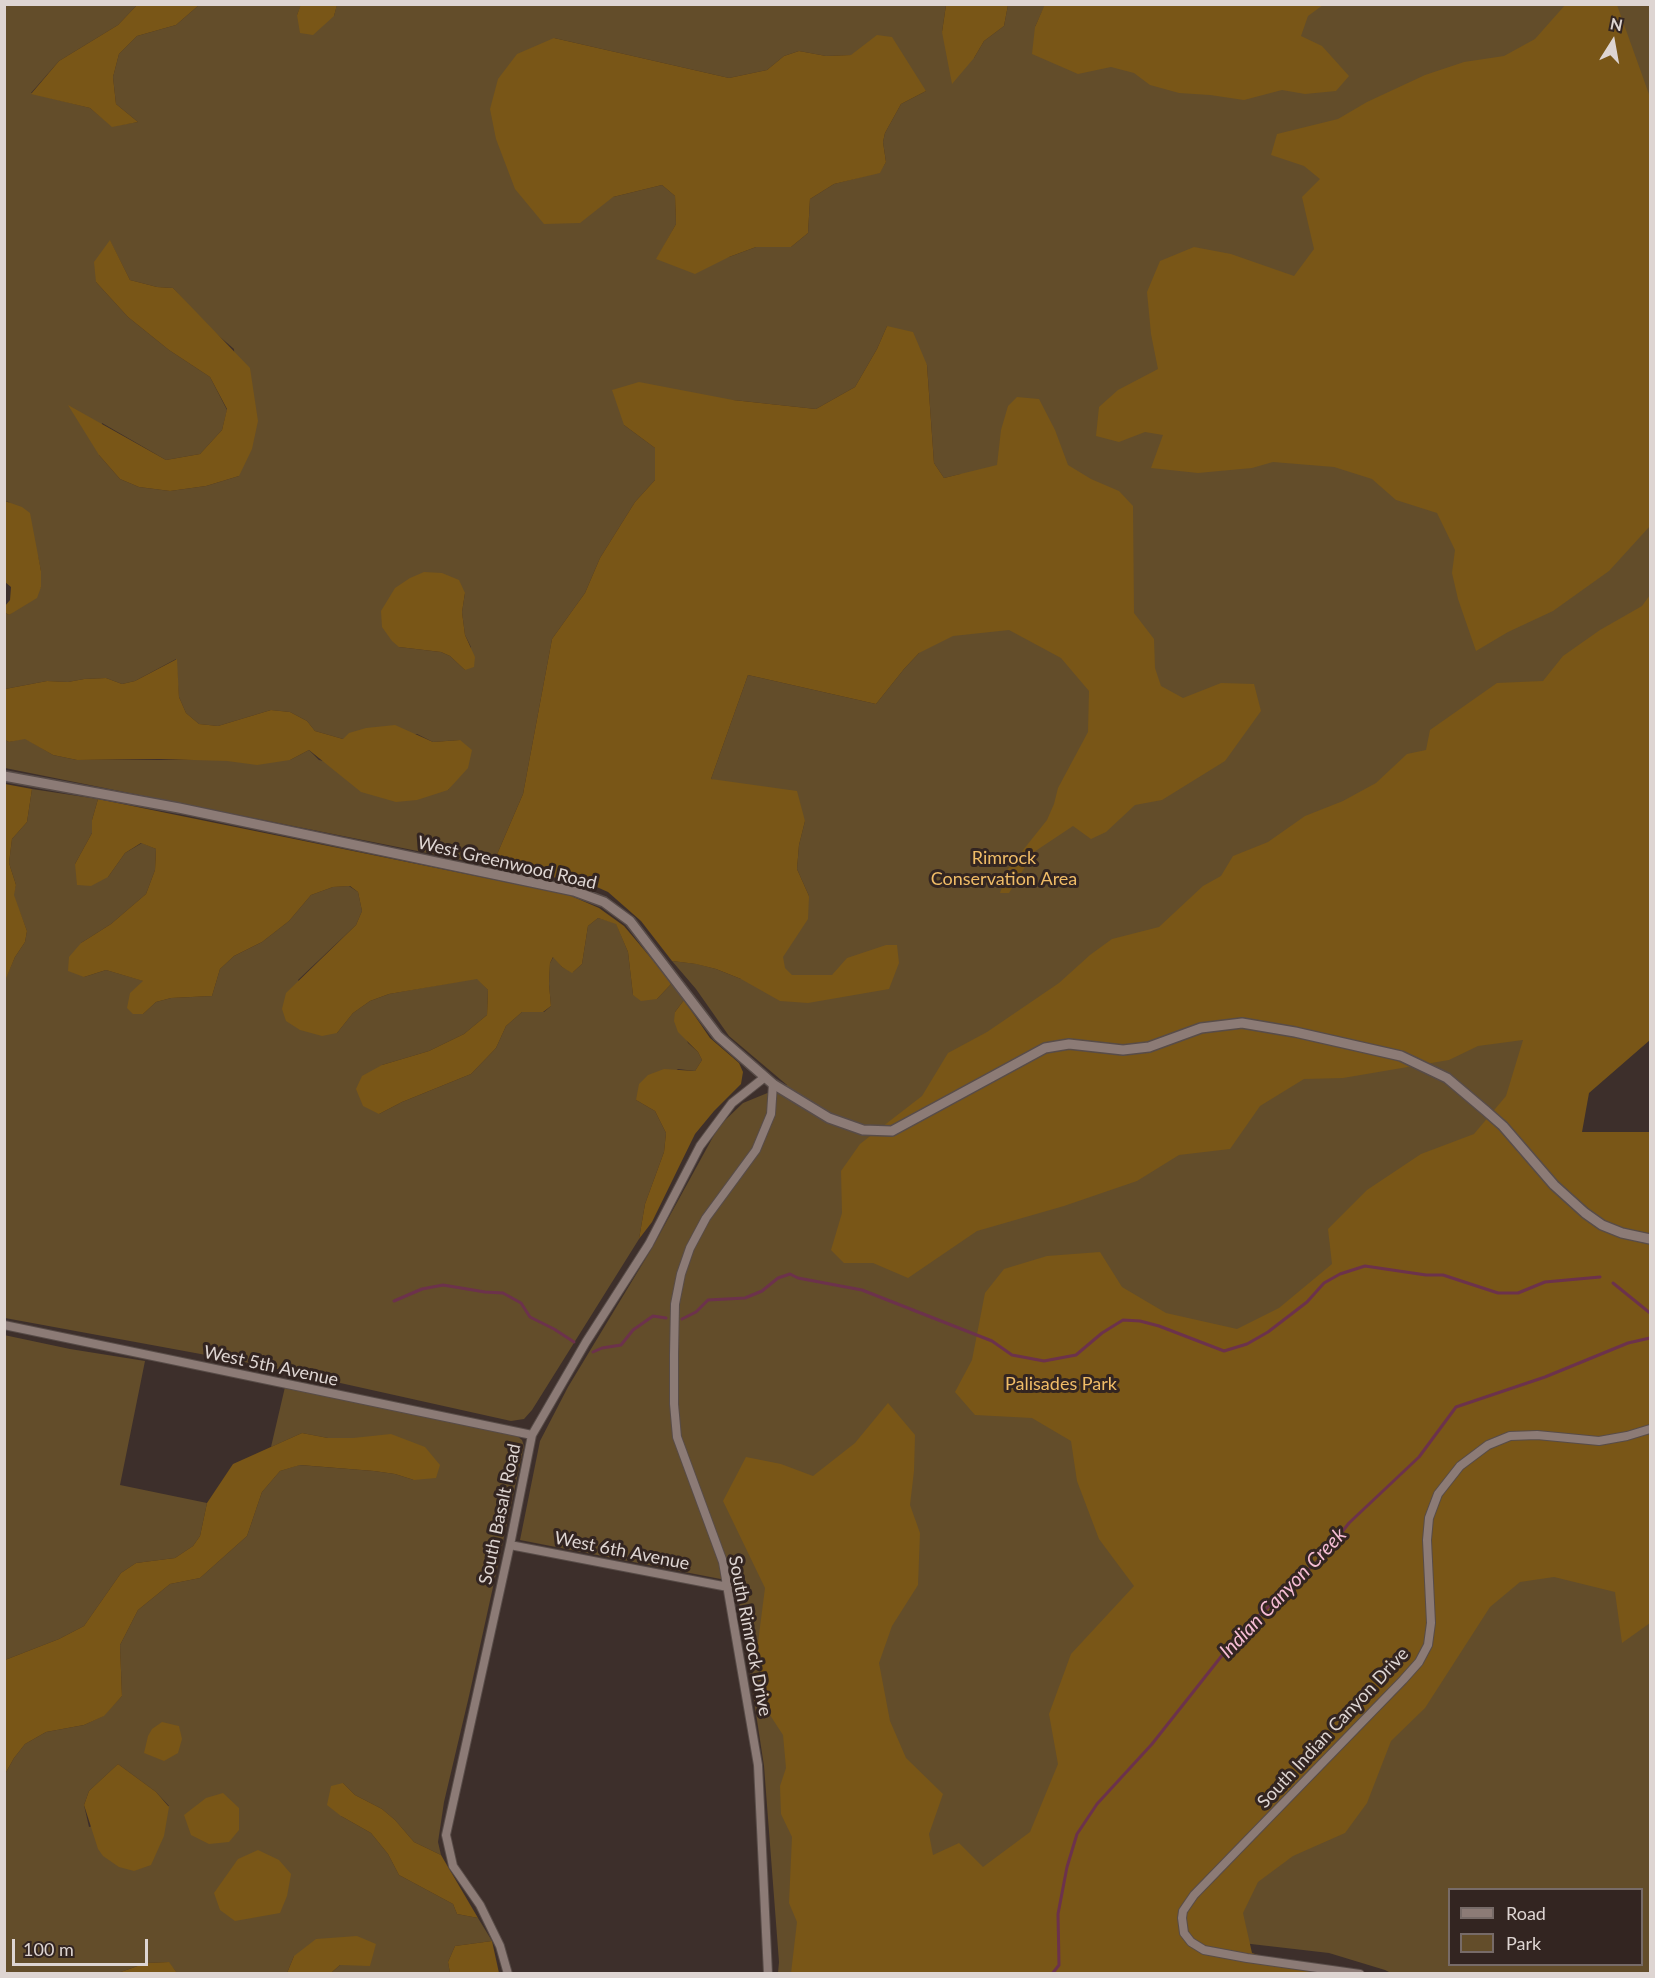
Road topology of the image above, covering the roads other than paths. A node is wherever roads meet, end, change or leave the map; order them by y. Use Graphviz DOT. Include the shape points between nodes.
graph roads {
  1 [pos="4,776"];
  2 [pos="765,1077"];
  3 [pos="773,1084"];
  4 [pos="1650,1239"];
  5 [pos="4,1325"];
  6 [pos="1650,1429"];
  7 [pos="532,1435"];
  8 [pos="510,1545"];
  9 [pos="728,1587"];
  10 [pos="508,1974"];
  11 [pos="768,1974"];
  12 [pos="1360,1974"];
  1 -- 2 [label="street, West Greenwood Road" via="179,808 574,891 604,902 630,921 718,1036"];
  2 -- 3 [label="street, West Greenwood Road"];
  2 -- 7 [label="street, South Basalt Road" via="732,1103 700,1146 649,1244"];
  3 -- 4 [label="street, West Greenwood Road" via="829,1118 863,1130 892,1131 1045,1048 1069,1044 1123,1050 1149,1047 1201,1028 1242,1023 1295,1032 1401,1056 1447,1078 1503,1126 1554,1185 1585,1213 1622,1233"];
  3 -- 9 [label="street, South Rimrock Drive" via="771,1114 756,1150 706,1218 690,1248 675,1304 677,1437 723,1562"];
  5 -- 7 [label="street, West 5th Avenue"];
  6 -- 12 [label="street, South Indian Canyon Drive" via="1599,1440 1510,1436 1488,1445 1460,1466 1438,1494 1429,1518 1431,1623 1428,1644 1419,1662 1194,1895 1183,1911 1184,1933 1204,1950"];
  7 -- 8 [label="street, South Basalt Road"];
  8 -- 9 [label="street, West 6th Avenue"];
  8 -- 10 [label="street, South Basalt Road" via="446,1835 453,1866 480,1905 500,1946"];
  9 -- 11 [label="street, South Rimrock Drive" via="758,1765"];
}
